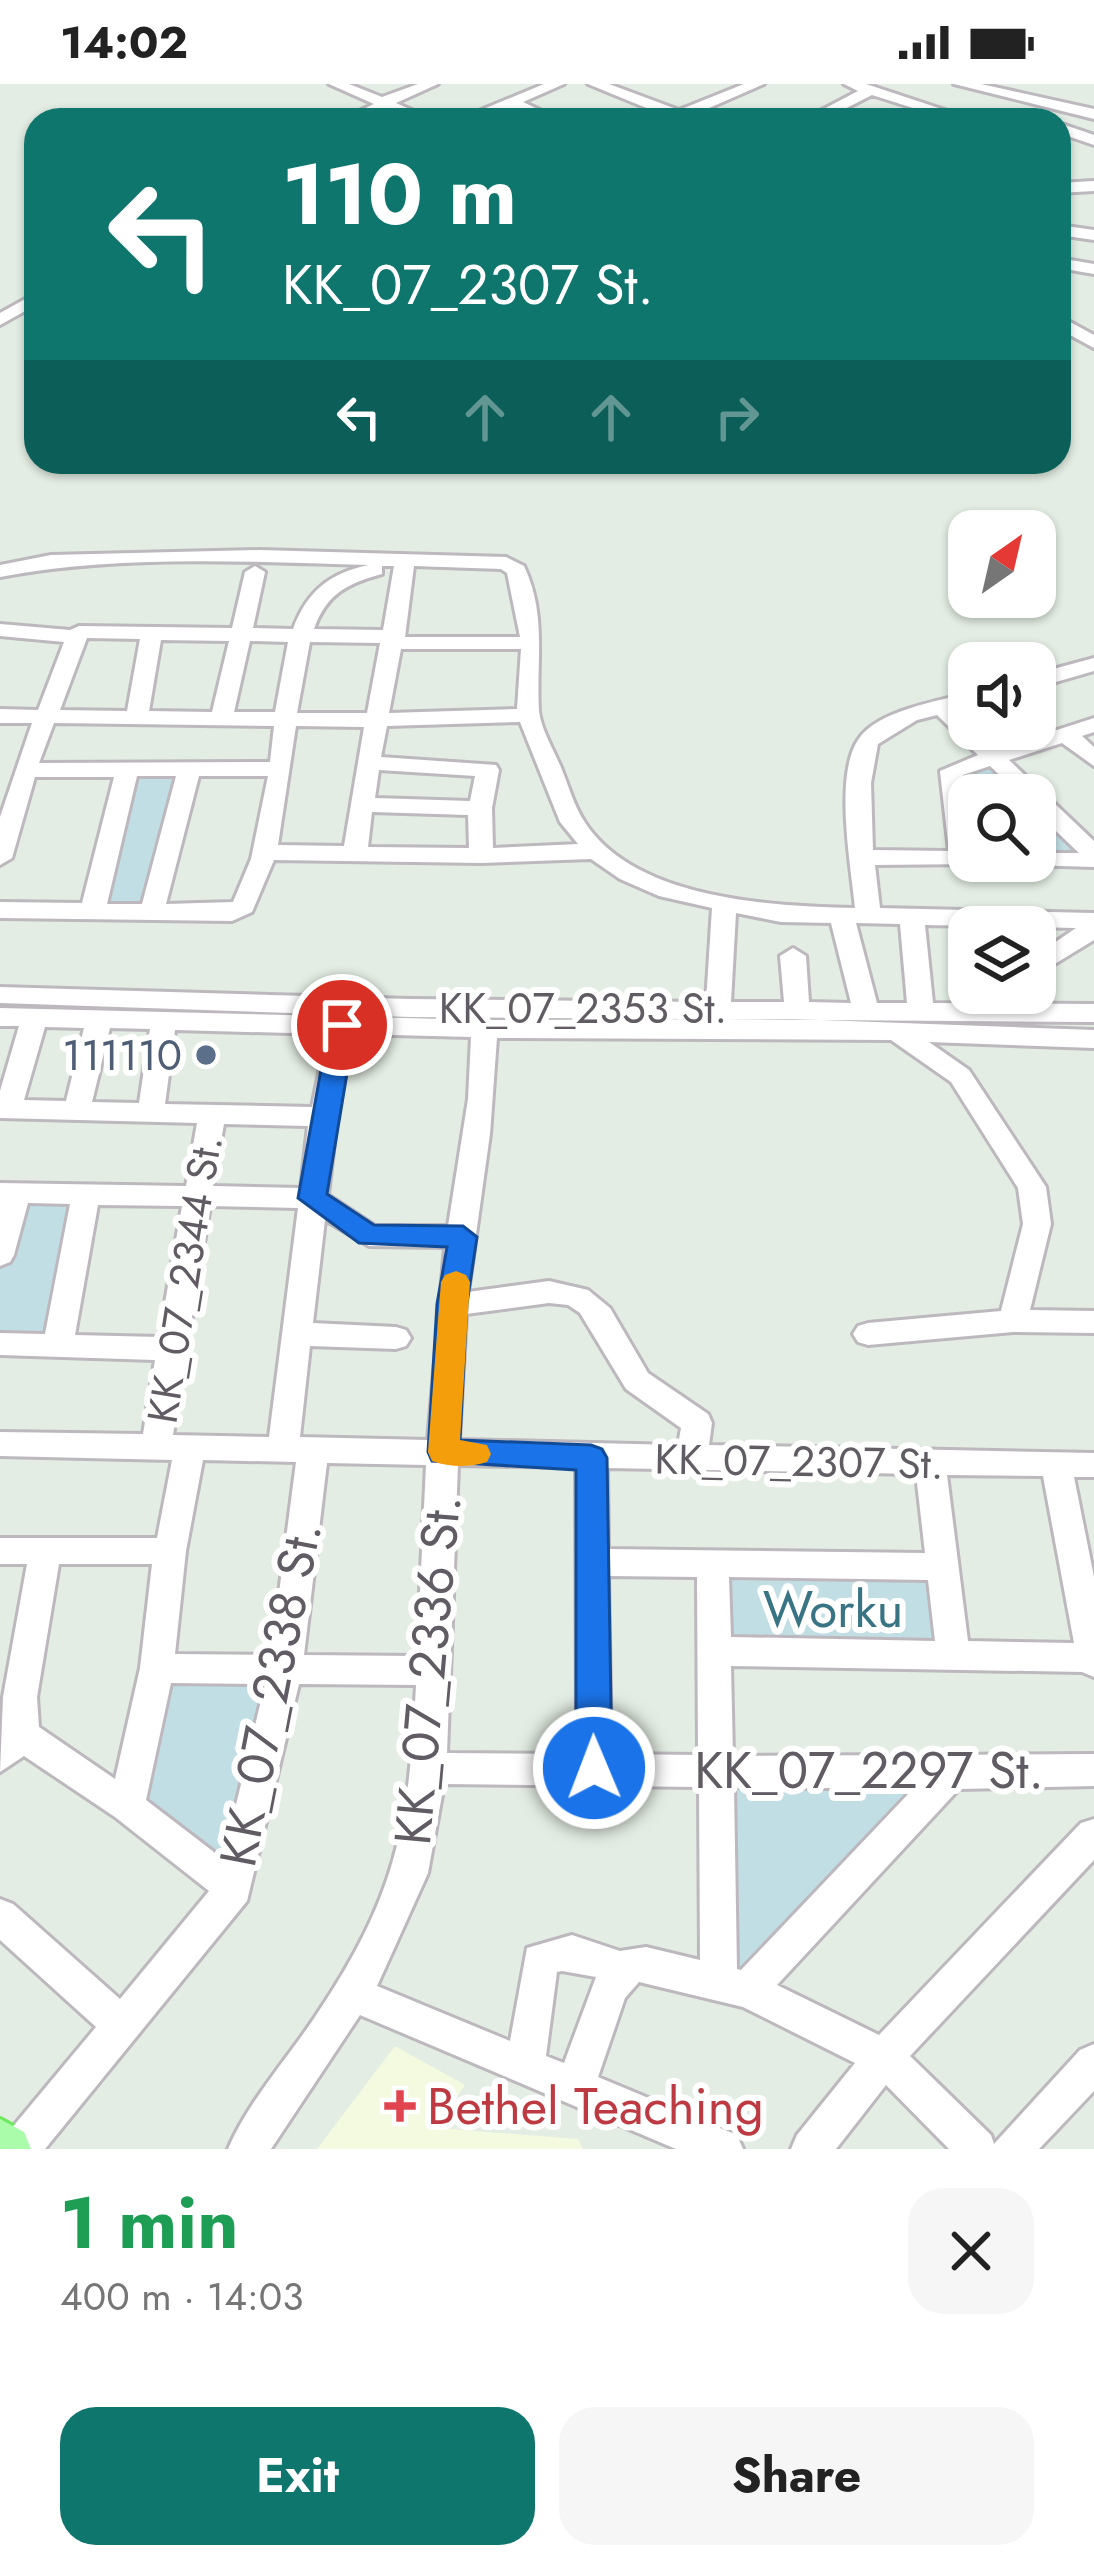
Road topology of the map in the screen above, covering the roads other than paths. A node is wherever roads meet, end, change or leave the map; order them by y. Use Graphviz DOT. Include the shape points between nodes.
graph roads {
  1 [pos="336,84"];
  2 [pos="431,84"];
  3 [pos="557,84"];
  4 [pos="595,84"];
  5 [pos="718,84"];
  6 [pos="757,84"];
  7 [pos="851,84"];
  8 [pos="961,84"];
  9 [pos="1055,89"];
  10 [pos="872,90"];
  11 [pos="739,91"];
  12 [pos="508,102"];
  13 [pos="383,104"];
  14 [pos="1039,104"];
  15 [pos="985,107"];
  16 [pos="374,108"];
  17 [pos="394,108"];
  18 [pos="494,108"];
  19 [pos="523,108"];
  20 [pos="655,108"];
  21 [pos="702,108"];
  22 [pos="836,108"];
  23 [pos="929,108"];
  24 [pos="1061,108"];
  25 [pos="404,565"];
  26 [pos="0,571"];
  27 [pos="255,572"];
  28 [pos="0,630"];
  29 [pos="152,631"];
  30 [pos="238,634"];
  31 [pos="298,636"];
  32 [pos="74,638"];
  33 [pos="395,640"];
  34 [pos="532,643"];
  35 [pos="1091,668"];
  36 [pos="1056,676"];
  37 [pos="948,706"];
  38 [pos="943,708"];
  39 [pos="0,716"];
  40 [pos="284,716"];
  41 [pos="528,716"];
  42 [pos="137,717"];
  43 [pos="222,717"];
  44 [pos="45,718"];
  45 [pos="374,719"];
  46 [pos="1094,724"];
  47 [pos="1065,733"];
  48 [pos="994,754"];
  49 [pos="1094,759"];
  50 [pos="370,763"];
  51 [pos="127,769"];
  52 [pos="280,769"];
  53 [pos="25,770"];
  54 [pos="189,771"];
  55 [pos="952,774"];
  56 [pos="1013,774"];
  57 [pos="362,805"];
  58 [pos="480,808"];
  59 [pos="1056,817"];
  60 [pos="596,851"];
  61 [pos="261,852"];
  62 [pos="1093,853"];
  63 [pos="356,854"];
  64 [pos="481,856"];
  65 [pos="864,856"];
  66 [pos="1056,857"];
  67 [pos="0,858"];
  68 [pos="948,858"];
  69 [pos="714,902"];
  70 [pos="93,909"];
  71 [pos="0,910"];
  72 [pos="152,911"];
  73 [pos="855,916"];
  74 [pos="912,920"];
  75 [pos="1094,924"];
  76 [pos="1056,952"];
  77 [pos="793,956"];
  78 [pos="0,995"];
  79 [pos="948,1000"];
  80 [pos="920,1003"];
  81 [pos="718,1008"];
  82 [pos="797,1008"];
  83 [pos="866,1010"];
  84 [pos="1094,1013"];
  85 [pos="0,1017"];
  86 [pos="34,1018"];
  87 [pos="99,1019"];
  88 [pos="164,1019"];
  89 [pos="342,1025"];
  90 [pos="484,1029"];
  91 [pos="898,1033"];
  92 [pos="1094,1039"];
  93 [pos="4,1110"];
  94 [pos="77,1110"];
  95 [pos="152,1110"];
  96 [pos="212,1112"];
  97 [pos="323,1118"];
  98 [pos="8,1193"];
  99 [pos="86,1193"];
  100 [pos="200,1195"];
  101 [pos="312,1198"];
  102 [pos="463,1237"];
  103 [pos="0,1255"];
  104 [pos="452,1304"];
  105 [pos="1012,1321"];
  106 [pos="1094,1322"];
  107 [pos="299,1334"];
  108 [pos="868,1334"];
  109 [pos="396,1337"];
  110 [pos="0,1344"];
  111 [pos="58,1346"];
  112 [pos="172,1349"];
  113 [pos="0,1444"];
  114 [pos="173,1446"];
  115 [pos="298,1450"];
  116 [pos="443,1452"];
  117 [pos="591,1458"];
  118 [pos="691,1460"];
  119 [pos="930,1463"];
  120 [pos="1056,1463"];
  121 [pos="1094,1465"];
  122 [pos="45,1551"];
  123 [pos="170,1551"];
  124 [pos="0,1552"];
  125 [pos="590,1562"];
  126 [pos="713,1564"];
  127 [pos="944,1567"];
  128 [pos="718,1651"];
  129 [pos="953,1654"];
  130 [pos="1094,1660"];
  131 [pos="286,1666"];
  132 [pos="158,1668"];
  133 [pos="433,1671"];
  134 [pos="10,1697"];
  135 [pos="11,1746"];
  136 [pos="594,1768"];
  137 [pos="428,1769"];
  138 [pos="719,1770"];
  139 [pos="1094,1770"];
  140 [pos="947,1777"];
  141 [pos="127,1806"];
  142 [pos="1093,1842"];
  143 [pos="234,1889"];
  144 [pos="0,1916"];
  145 [pos="616,1979"];
  146 [pos="733,1987"];
  147 [pos="351,1993"];
  148 [pos="123,2027"];
  149 [pos="884,2056"];
  150 [pos="1094,2063"];
  151 [pos="525,2066"];
  152 [pos="575,2087"];
  153 [pos="0,2143"];
  154 [pos="7,2149"];
  155 [pos="20,2149"];
  156 [pos="248,2149"];
  157 [pos="723,2149"];
  158 [pos="811,2149"];
  159 [pos="977,2149"];
  160 [pos="1012,2149"];
  1 -- 13 [label="street"];
  2 -- 13 [label="street"];
  3 -- 12 [label="street"];
  4 -- 20 [label="street"];
  5 -- 11 [label="street"];
  6 -- 11 [label="street"];
  7 -- 10 [label="street"];
  8 -- 15 [label="street"];
  9 -- 14 [label="street"];
  10 -- 22 [label="street"];
  10 -- 23 [label="street"];
  11 -- 21 [label="street"];
  12 -- 18 [label="street"];
  12 -- 19 [label="street"];
  13 -- 16 [label="street"];
  13 -- 17 [label="street"];
  14 -- 15 [label="street"];
  14 -- 24 [label="street"];
  25 -- 26 [label="street" via="260,556 51,561"];
  25 -- 31 [label="street" via="349,572"];
  25 -- 33 [label="street"];
  25 -- 34 [label="street" via="506,563 517,570"];
  27 -- 30 [label="street"];
  28 -- 32 [label="street"];
  29 -- 30 [label="street"];
  29 -- 32 [label="street" via="89,629"];
  29 -- 42 [label="street"];
  30 -- 31 [label="street"];
  30 -- 43 [label="street"];
  31 -- 33 [label="street"];
  31 -- 40 [label="street"];
  32 -- 44 [label="street"];
  33 -- 34 [label="street"];
  33 -- 45 [label="street"];
  34 -- 41 [label="street"];
  35 -- 36 [label="street"];
  37 -- 38 [label="street"];
  38 -- 48 [label="street"];
  38 -- 65 [label="street" via="868,741"];
  39 -- 44 [label="street"];
  40 -- 43 [label="street"];
  40 -- 45 [label="street"];
  40 -- 52 [label="street"];
  41 -- 45 [label="street"];
  41 -- 60 [label="street" via="572,822"];
  42 -- 43 [label="street"];
  42 -- 44 [label="street"];
  44 -- 53 [label="street"];
  45 -- 50 [label="street"];
  46 -- 47 [label="street"];
  47 -- 48 [label="street"];
  47 -- 49 [label="street"];
  48 -- 55 [label="street"];
  48 -- 56 [label="street"];
  50 -- 57 [label="street"];
  50 -- 58 [label="street" via="488,770"];
  51 -- 53 [label="street"];
  51 -- 54 [label="street"];
  51 -- 70 [label="street"];
  52 -- 54 [label="street"];
  52 -- 61 [label="street"];
  53 -- 67 [label="street"];
  54 -- 72 [label="street"];
  57 -- 58 [label="street"];
  57 -- 63 [label="street"];
  58 -- 64 [label="street"];
  59 -- 62 [label="street"];
  60 -- 64 [label="street"];
  60 -- 69 [label="street" via="629,874"];
  61 -- 63 [label="street"];
  61 -- 72 [label="street" via="248,902 237,912"];
  62 -- 66 [label="street"];
  63 -- 64 [label="street"];
  65 -- 68 [label="street"];
  65 -- 73 [label="street"];
  69 -- 73 [label="street"];
  69 -- 81 [label="street"];
  70 -- 71 [label="street"];
  70 -- 72 [label="street"];
  73 -- 74 [label="street"];
  73 -- 83 [label="street"];
  74 -- 75 [label="street"];
  74 -- 80 [label="street"];
  75 -- 76 [label="street"];
  77 -- 82 [label="street"];
  78 -- 81 [label="street, KK_07_2353 St."];
  79 -- 80 [label="street, KK_07_2353 St."];
  80 -- 83 [label="street, KK_07_2353 St."];
  80 -- 84 [label="street, KK_07_2353 St."];
  81 -- 82 [label="street, KK_07_2353 St."];
  82 -- 83 [label="street, KK_07_2353 St."];
  85 -- 86 [label="street, KK_07_2353 St."];
  86 -- 87 [label="street, KK_07_2353 St."];
  86 -- 93 [label="street"];
  87 -- 88 [label="street, KK_07_2353 St."];
  87 -- 94 [label="street"];
  88 -- 89 [label="street, KK_07_2353 St."];
  88 -- 95 [label="street"];
  89 -- 90 [label="street, KK_07_2353 St."];
  89 -- 97 [label="street, KK_07_2338 St."];
  90 -- 91 [label="street, KK_07_2353 St."];
  90 -- 102 [label="street, KK_07_2336 St."];
  91 -- 92 [label="street, KK_07_2353 St."];
  91 -- 105 [label="street" via="960,1076 1032,1186 1037,1224"];
  93 -- 94 [label="street"];
  94 -- 95 [label="street"];
  95 -- 96 [label="street"];
  96 -- 97 [label="street"];
  96 -- 100 [label="street, KK_07_2344 St."];
  97 -- 101 [label="street, KK_07_2338 St."];
  98 -- 99 [label="street"];
  98 -- 103 [label="street"];
  99 -- 100 [label="street"];
  99 -- 111 [label="street"];
  100 -- 101 [label="street"];
  100 -- 112 [label="street, KK_07_2344 St."];
  101 -- 102 [label="street" via="369,1236"];
  101 -- 107 [label="street, KK_07_2338 St."];
  102 -- 104 [label="street, KK_07_2336 St."];
  104 -- 116 [label="street, KK_07_2336 St."];
  104 -- 118 [label="street" via="533,1292 583,1301 601,1313 619,1358 646,1391 697,1423"];
  105 -- 106 [label="street"];
  105 -- 108 [label="street"];
  107 -- 109 [label="street"];
  107 -- 115 [label="street, KK_07_2338 St."];
  110 -- 111 [label="street"];
  111 -- 112 [label="street"];
  112 -- 114 [label="street, KK_07_2344 St."];
  113 -- 114 [label="street, KK_07_2307 St."];
  114 -- 115 [label="street, KK_07_2307 St."];
  114 -- 123 [label="street, KK_07_2344 St."];
  115 -- 116 [label="street, KK_07_2307 St."];
  115 -- 131 [label="street, KK_07_2338 St."];
  116 -- 117 [label="street, KK_07_2307 St."];
  116 -- 133 [label="street, KK_07_2336 St."];
  117 -- 118 [label="street, KK_07_2307 St."];
  117 -- 125 [label="street"];
  118 -- 119 [label="street, KK_07_2307 St."];
  119 -- 120 [label="street, KK_07_2307 St."];
  119 -- 127 [label="street"];
  120 -- 121 [label="street, KK_07_2307 St."];
  120 -- 130 [label="street"];
  122 -- 123 [label="street"];
  122 -- 124 [label="street"];
  122 -- 134 [label="street"];
  123 -- 132 [label="street, KK_07_2344 St."];
  125 -- 126 [label="street"];
  125 -- 136 [label="street"];
  126 -- 127 [label="street"];
  126 -- 128 [label="street"];
  127 -- 129 [label="street"];
  128 -- 129 [label="street"];
  128 -- 138 [label="street"];
  129 -- 130 [label="street"];
  131 -- 132 [label="street"];
  131 -- 133 [label="street"];
  131 -- 143 [label="street, KK_07_2338 St."];
  132 -- 141 [label="street, KK_07_2344 St."];
  133 -- 137 [label="street, KK_07_2336 St."];
  134 -- 135 [label="street"];
  135 -- 141 [label="street"];
  136 -- 137 [label="street, KK_07_2297 St."];
  136 -- 138 [label="street, KK_07_2297 St."];
  137 -- 147 [label="street, KK_07_2336 St." via="400,1903"];
  138 -- 140 [label="street, KK_07_2297 St."];
  138 -- 146 [label="street"];
  139 -- 140 [label="street, KK_07_2297 St."];
  140 -- 146 [label="street"];
  141 -- 143 [label="street"];
  142 -- 149 [label="street"];
  143 -- 148 [label="street, KK_07_2338 St."];
  144 -- 148 [label="street"];
  145 -- 146 [label="street" via="631,1964 646,1965"];
  145 -- 151 [label="street" via="579,1950 540,1960"];
  145 -- 152 [label="street"];
  146 -- 149 [label="street"];
  147 -- 151 [label="street"];
  147 -- 156 [label="street, KK_07_2336 St."];
  148 -- 155 [label="street, KK_07_2338 St."];
  149 -- 158 [label="street"];
  149 -- 159 [label="street"];
  150 -- 160 [label="street"];
  151 -- 152 [label="street"];
  152 -- 157 [label="street"];
  153 -- 154 [label="main road"];
}
